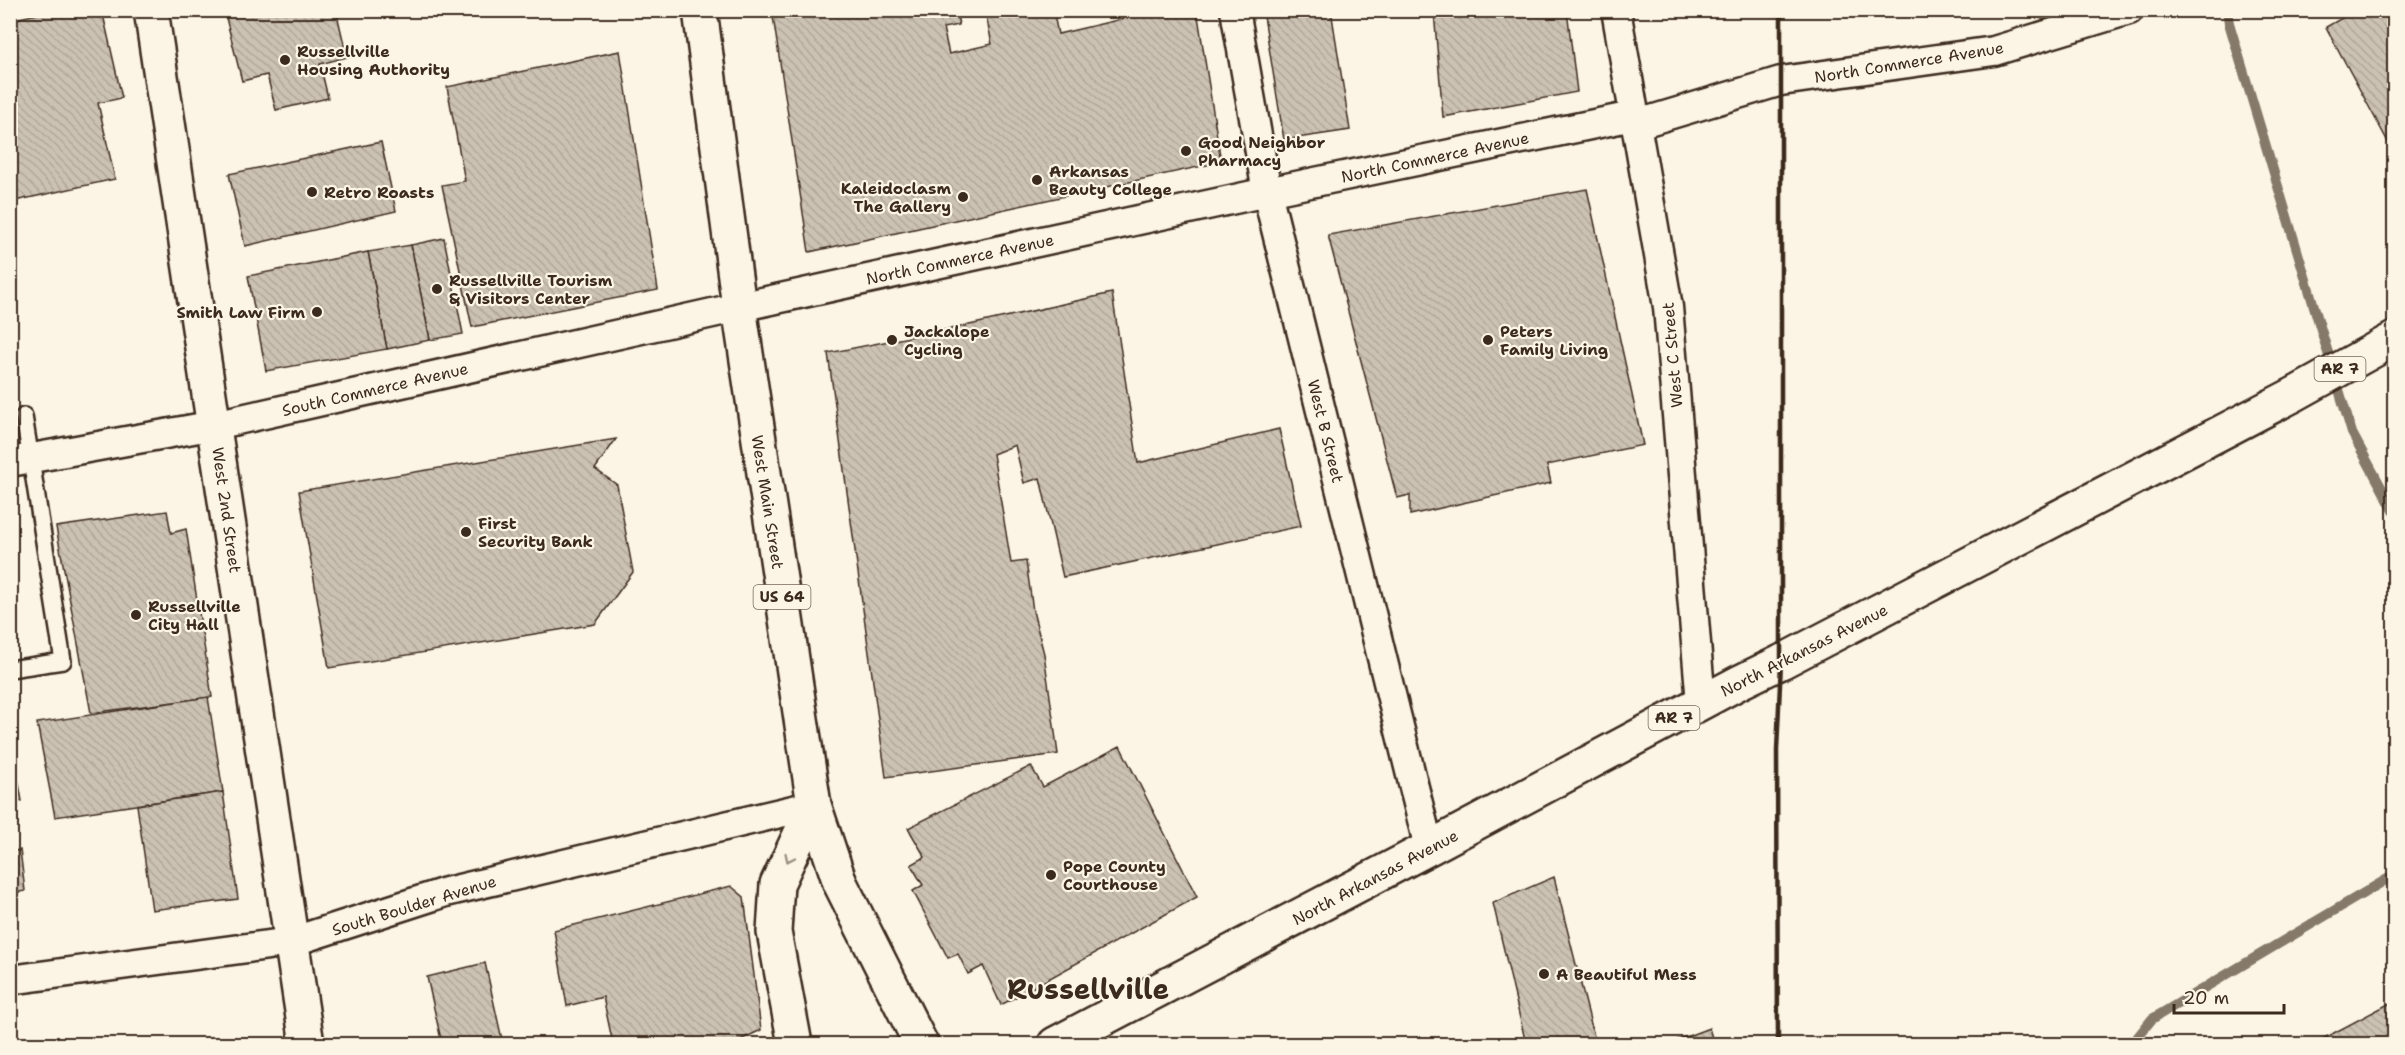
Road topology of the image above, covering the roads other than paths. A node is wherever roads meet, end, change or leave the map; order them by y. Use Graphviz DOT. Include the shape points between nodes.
graph roads {
  1 [pos="151,10"];
  2 [pos="700,10"];
  3 [pos="1235,10"];
  4 [pos="1616,10"];
  5 [pos="2129,10"];
  6 [pos="1633,116"];
  7 [pos="1267,192"];
  8 [pos="738,307"];
  9 [pos="2390,341"];
  10 [pos="24,416"];
  11 [pos="215,425"];
  12 [pos="20,461"];
  13 [pos="10,669"];
  14 [pos="1701,703"];
  15 [pos="814,805"];
  16 [pos="1429,848"];
  17 [pos="291,942"];
  18 [pos="10,980"];
  19 [pos="307,1044"];
  20 [pos="795,1044"];
  21 [pos="921,1044"];
  22 [pos="1055,1044"];
  1 -- 11 [label="main road, West 2nd Street"];
  2 -- 8 [label="main road, West Main Street / US 64"];
  3 -- 7 [label="street, West B Street"];
  4 -- 6 [label="street, West C Street"];
  5 -- 6 [label="street, North Commerce Avenue" via="1994,51 1781,81 1648,121"];
  6 -- 7 [label="street, North Commerce Avenue"];
  6 -- 14 [label="street, West C Street" via="1668,307"];
  7 -- 8 [label="street, North Commerce Avenue"];
  7 -- 16 [label="street, West B Street"];
  8 -- 11 [label="street, South Commerce Avenue"];
  8 -- 15 [label="main road, West Main Street / US 64"];
  9 -- 14 [label="main road, North Arkansas Avenue / AR 7"];
  10 -- 12 [label="lane"];
  11 -- 12 [label="street, South Commerce Avenue"];
  11 -- 17 [label="main road, West 2nd Street"];
  12 -- 13 [label="lane" via="63,661"];
  14 -- 16 [label="main road, North Arkansas Avenue / AR 7"];
  15 -- 17 [label="street, South Boulder Avenue" via="446,892"];
  15 -- 20 [label="main road, one-way" via="777,884 774,932"];
  15 -- 21 [label="main road, West Main Street / US 64" via="840,883"];
  16 -- 22 [label="main road, North Arkansas Avenue / AR 7"];
  17 -- 18 [label="street, South Boulder Avenue"];
  17 -- 19 [label="main road, West 2nd Street"];
}
